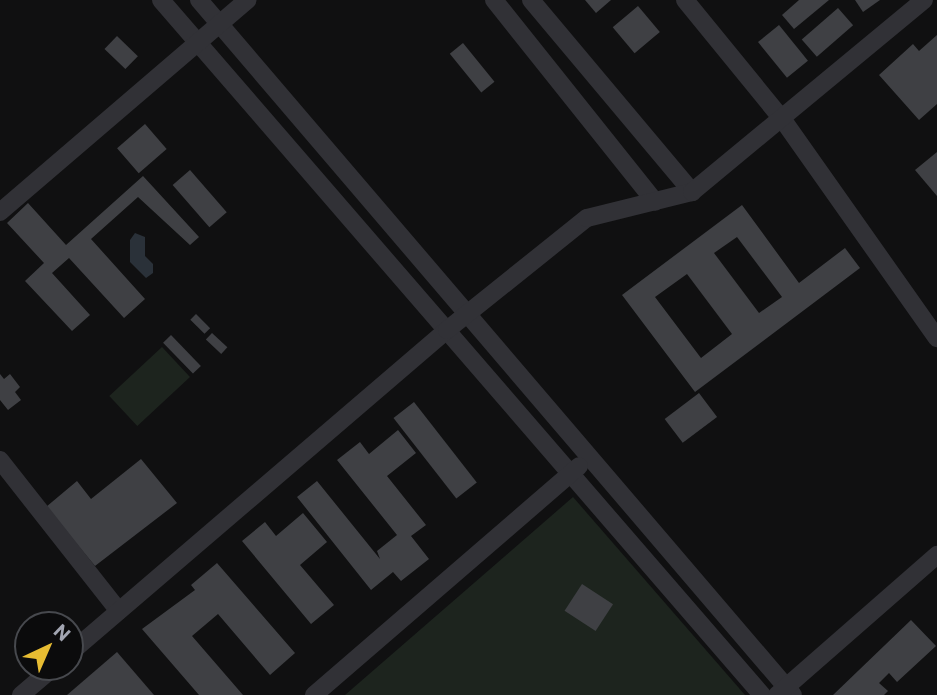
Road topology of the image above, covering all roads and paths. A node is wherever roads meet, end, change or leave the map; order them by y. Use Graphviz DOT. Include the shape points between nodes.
graph roads {
  1 [pos="161,0"];
  2 [pos="199,0"];
  3 [pos="247,0"];
  4 [pos="494,0"];
  5 [pos="531,0"];
  6 [pos="685,0"];
  7 [pos="924,0"];
  8 [pos="219,24"];
  9 [pos="198,42"];
  10 [pos="783,120"];
  11 [pos="692,192"];
  12 [pos="655,202"];
  13 [pos="0,212"];
  14 [pos="468,315"];
  15 [pos="447,330"];
  16 [pos="937,338"];
  17 [pos="590,457"];
  18 [pos="0,460"];
  19 [pos="570,473"];
  20 [pos="937,555"];
  21 [pos="119,611"];
  22 [pos="84,641"];
  23 [pos="38,681"];
  24 [pos="786,692"];
  25 [pos="21,695"];
  26 [pos="314,695"];
  27 [pos="762,695"];
  1 -- 9 [label="street"];
  2 -- 8 [label="street"];
  3 -- 8 [label="street"];
  4 -- 12 [label="street"];
  5 -- 11 [label="street"];
  6 -- 10 [label="street"];
  7 -- 10 [label="street"];
  8 -- 9 [label="street"];
  8 -- 14 [label="street"];
  9 -- 13 [label="street"];
  9 -- 15 [label="street"];
  10 -- 11 [label="street"];
  10 -- 16 [label="street"];
  11 -- 12 [label="street"];
  12 -- 14 [label="street" via="587,218"];
  14 -- 15 [label="street"];
  14 -- 17 [label="street"];
  15 -- 19 [label="street"];
  15 -- 21 [label="street"];
  17 -- 19 [label="street"];
  17 -- 24 [label="street"];
  18 -- 21 [label="street"];
  19 -- 26 [label="street"];
  19 -- 27 [label="street"];
  20 -- 24 [label="street"];
  21 -- 22 [label="street"];
  23 -- 25 [label="street"];
}
